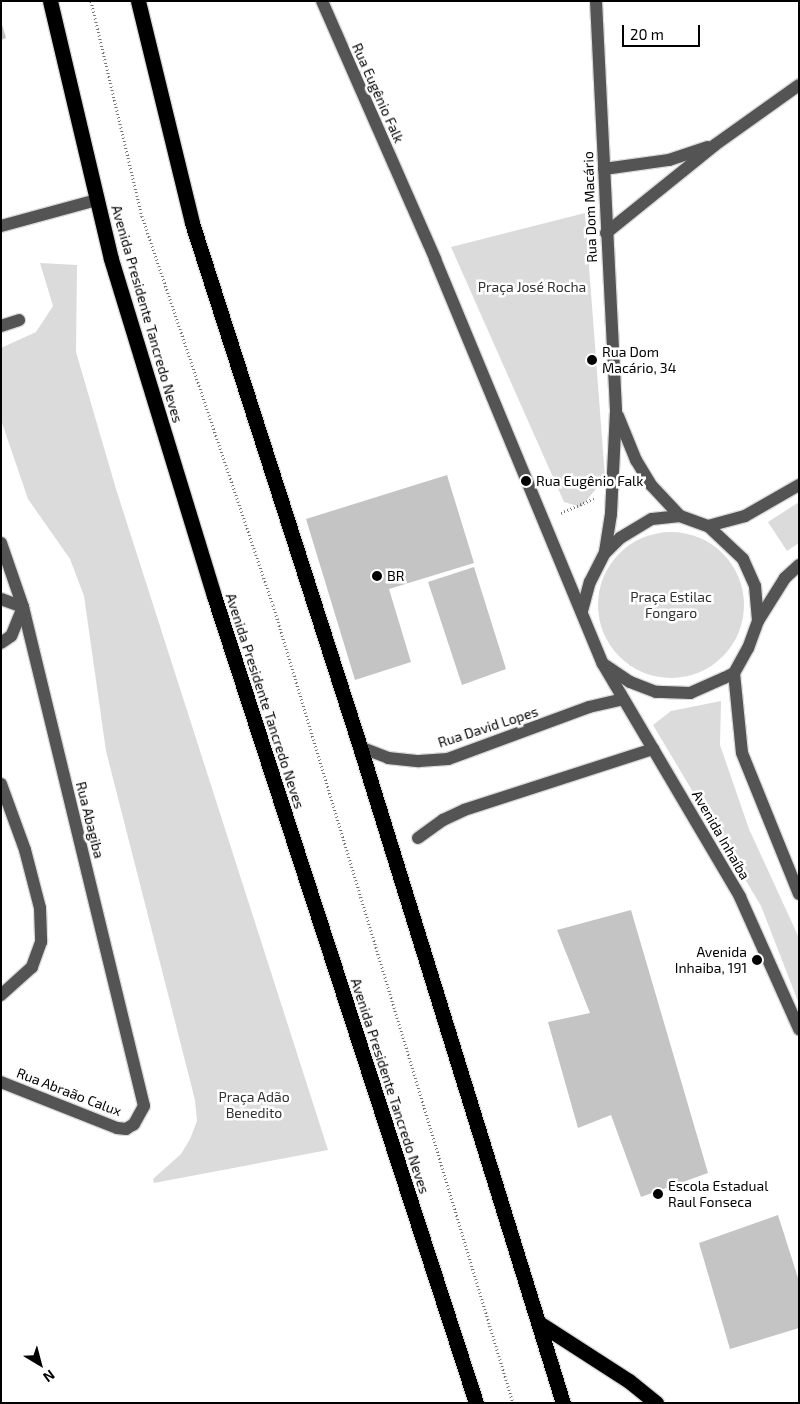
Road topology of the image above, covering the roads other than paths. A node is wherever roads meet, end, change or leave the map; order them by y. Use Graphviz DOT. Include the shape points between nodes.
graph roads {
  1 [pos="50,1"];
  2 [pos="138,1"];
  3 [pos="322,1"];
  4 [pos="596,1"];
  5 [pos="799,85"];
  6 [pos="715,145"];
  7 [pos="604,169"];
  8 [pos="97,200"];
  9 [pos="1,226"];
  10 [pos="606,233"];
  11 [pos="19,320"];
  12 [pos="1,326"];
  13 [pos="616,411"];
  14 [pos="799,485"];
  15 [pos="680,516"];
  16 [pos="708,526"];
  17 [pos="1,543"];
  18 [pos="605,553"];
  19 [pos="799,565"];
  20 [pos="1,599"];
  21 [pos="23,607"];
  22 [pos="582,611"];
  23 [pos="758,621"];
  24 [pos="1,643"];
  25 [pos="603,664"];
  26 [pos="734,672"];
  27 [pos="623,699"];
  28 [pos="360,747"];
  29 [pos="653,749"];
  30 [pos="1,784"];
  31 [pos="418,838"];
  32 [pos="799,894"];
  33 [pos="1,995"];
  34 [pos="795,1006"];
  35 [pos="799,1029"];
  36 [pos="1,1082"];
  37 [pos="144,1106"];
  38 [pos="538,1323"];
  39 [pos="476,1403"];
  40 [pos="563,1403"];
  41 [pos="656,1403"];
  1 -- 8 [label="highway, Avenida Presidente Tancredo Neves"];
  2 -- 28 [label="highway" via="192,223"];
  3 -- 22 [label="street, Rua Eugênio Falk" via="439,268"];
  4 -- 7 [label="street, Rua Dom Macário"];
  5 -- 6 [label="street"];
  6 -- 7 [label="street" via="670,160"];
  6 -- 10 [label="street"];
  7 -- 10 [label="street, Rua Dom Macário"];
  8 -- 9 [label="street"];
  8 -- 39 [label="highway, Avenida Presidente Tancredo Neves" via="214,596"];
  10 -- 13 [label="street, Rua Dom Macário"];
  11 -- 12 [label="street"];
  13 -- 15 [label="street, Rua Dom Macário" via="636,460 651,485"];
  13 -- 18 [label="street, Rua Dom Macário"];
  14 -- 16 [label="street" via="745,516"];
  15 -- 16 [label="street"];
  15 -- 18 [label="street" via="652,518 620,538"];
  16 -- 23 [label="street" via="742,559 756,586"];
  17 -- 21 [label="street, Rua Abagiba"];
  18 -- 22 [label="street" via="590,582"];
  19 -- 23 [label="street" via="785,578"];
  20 -- 21 [label="street"];
  21 -- 24 [label="street" via="11,636"];
  21 -- 37 [label="street, Rua Abagiba"];
  22 -- 25 [label="street"];
  23 -- 26 [label="street"];
  25 -- 26 [label="street" via="630,682 656,692 690,693"];
  25 -- 27 [label="street, Avenida Inhaíba"];
  26 -- 32 [label="street" via="742,754"];
  27 -- 28 [label="street, Rua David Lopes" via="590,707 448,759 388,758"];
  27 -- 29 [label="street, Avenida Inhaíba"];
  28 -- 38 [label="highway"];
  29 -- 31 [label="street" via="464,810"];
  29 -- 34 [label="street, Avenida Inhaíba" via="740,897"];
  30 -- 33 [label="street" via="9,798 40,908 41,942 32,967"];
  34 -- 35 [label="street, Avenida Inhaíba"];
  36 -- 37 [label="street, Rua Abraão Calux" via="117,1128 126,1129 134,1124"];
  38 -- 40 [label="highway"];
  38 -- 41 [label="highway" via="629,1381"];
}
